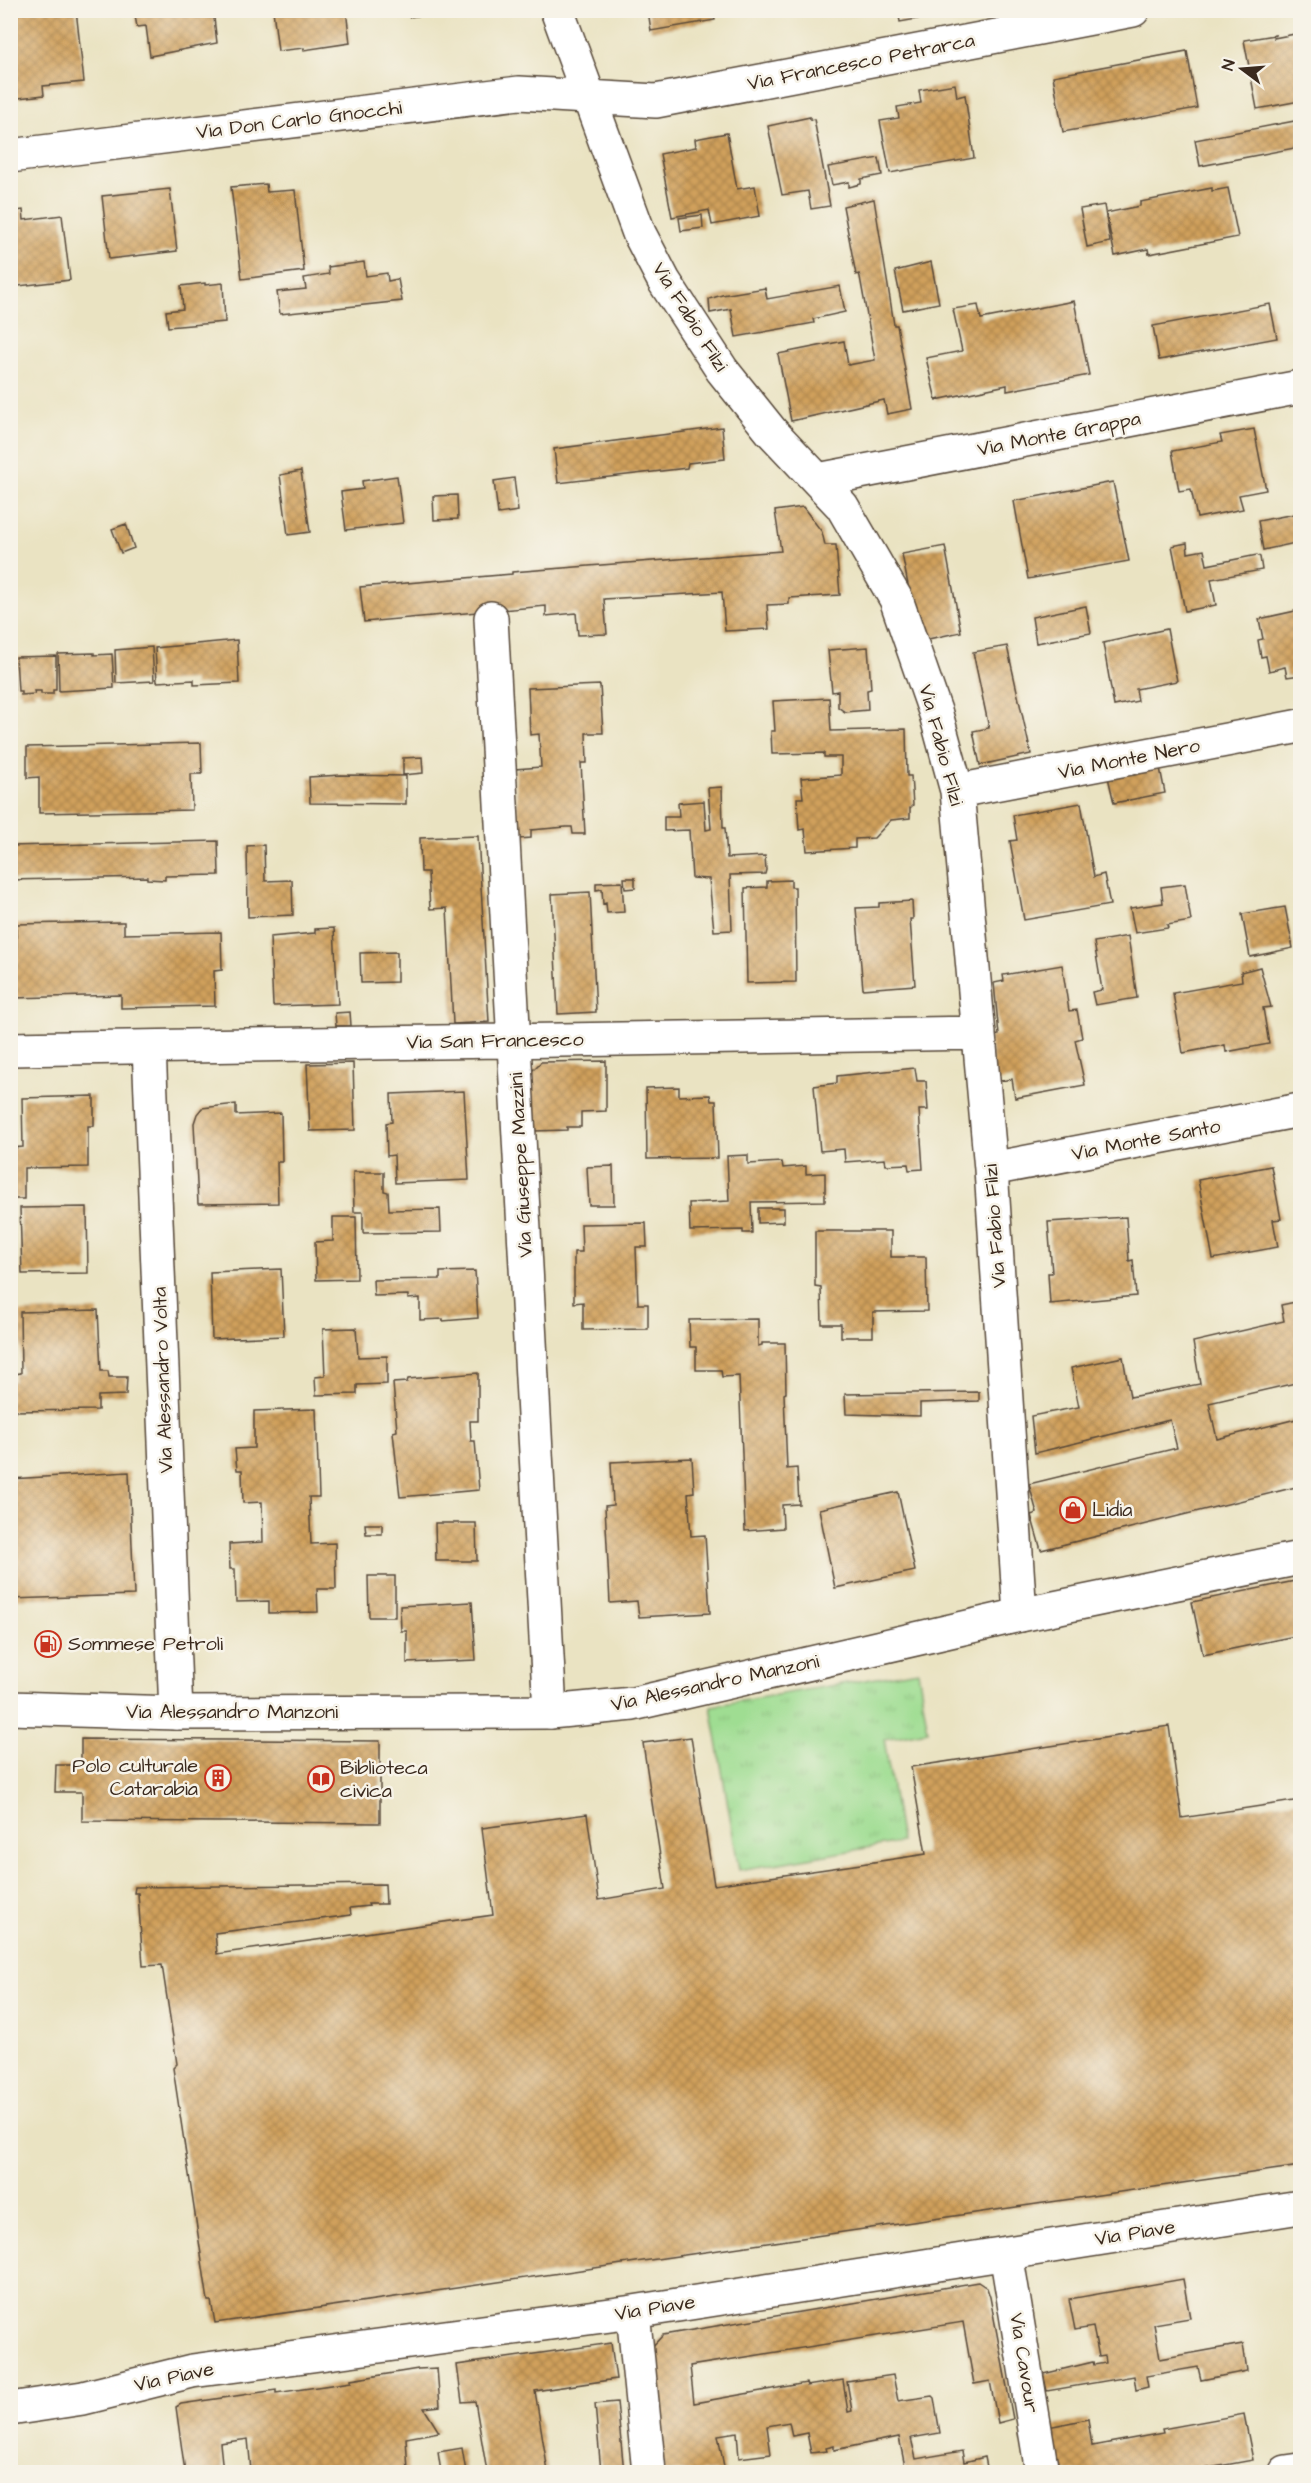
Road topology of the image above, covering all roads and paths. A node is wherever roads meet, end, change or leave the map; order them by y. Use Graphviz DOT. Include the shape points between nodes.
graph roads {
  1 [pos="557,10"];
  2 [pos="1133,10"];
  3 [pos="588,97"];
  4 [pos="10,156"];
  5 [pos="1300,387"];
  6 [pos="818,480"];
  7 [pos="491,618"];
  8 [pos="1300,726"];
  9 [pos="957,791"];
  10 [pos="979,1033"];
  11 [pos="514,1041"];
  12 [pos="149,1047"];
  13 [pos="10,1050"];
  14 [pos="1300,1110"];
  15 [pos="991,1169"];
  16 [pos="1300,1558"];
  17 [pos="1020,1615"];
  18 [pos="10,1708"];
  19 [pos="550,1712"];
  20 [pos="176,1713"];
  21 [pos="1300,2206"];
  22 [pos="1006,2253"];
  23 [pos="633,2312"];
  24 [pos="10,2409"];
  25 [pos="1300,2470"];
  26 [pos="649,2472"];
  27 [pos="1042,2472"];
  28 [pos="1286,2472"];
  1 -- 3 [label="street, Via Fabio Filzi"];
  2 -- 3 [label="street, Via Francesco Petrarca" via="656,101"];
  3 -- 4 [label="street, Via Don Carlo Gnocchi" via="519,93"];
  3 -- 6 [label="street, Via Fabio Filzi" via="639,233 664,281 722,370 771,431"];
  5 -- 6 [label="street, Via Monte Grappa"];
  6 -- 9 [label="street, Via Fabio Filzi" via="842,506 896,599 936,714"];
  7 -- 11 [label="street, Via Giuseppe Mazzini"];
  8 -- 9 [label="street, Via Monte Nero"];
  9 -- 10 [label="street, Via Fabio Filzi"];
  10 -- 11 [label="street, Via San Francesco"];
  10 -- 15 [label="street, Via Fabio Filzi"];
  11 -- 12 [label="street, Via San Francesco"];
  11 -- 19 [label="street, Via Giuseppe Mazzini"];
  12 -- 13 [label="street, Via San Francesco"];
  12 -- 20 [label="street, Via Alessandro Volta"];
  14 -- 15 [label="street, Via Monte Santo"];
  15 -- 17 [label="street, Via Fabio Filzi"];
  16 -- 17 [label="street, Via Alessandro Manzoni"];
  17 -- 19 [label="street, Via Alessandro Manzoni" via="633,1704"];
  18 -- 20 [label="street, Via Alessandro Manzoni"];
  19 -- 20 [label="street, Via Alessandro Manzoni"];
  21 -- 22 [label="street, Via Piave"];
  22 -- 23 [label="street, Via Piave"];
  22 -- 27 [label="street, Via Cavour"];
  23 -- 24 [label="street, Via Piave" via="192,2371 83,2398"];
  23 -- 26 [label="street"];
  25 -- 28 [label="street"];
}
